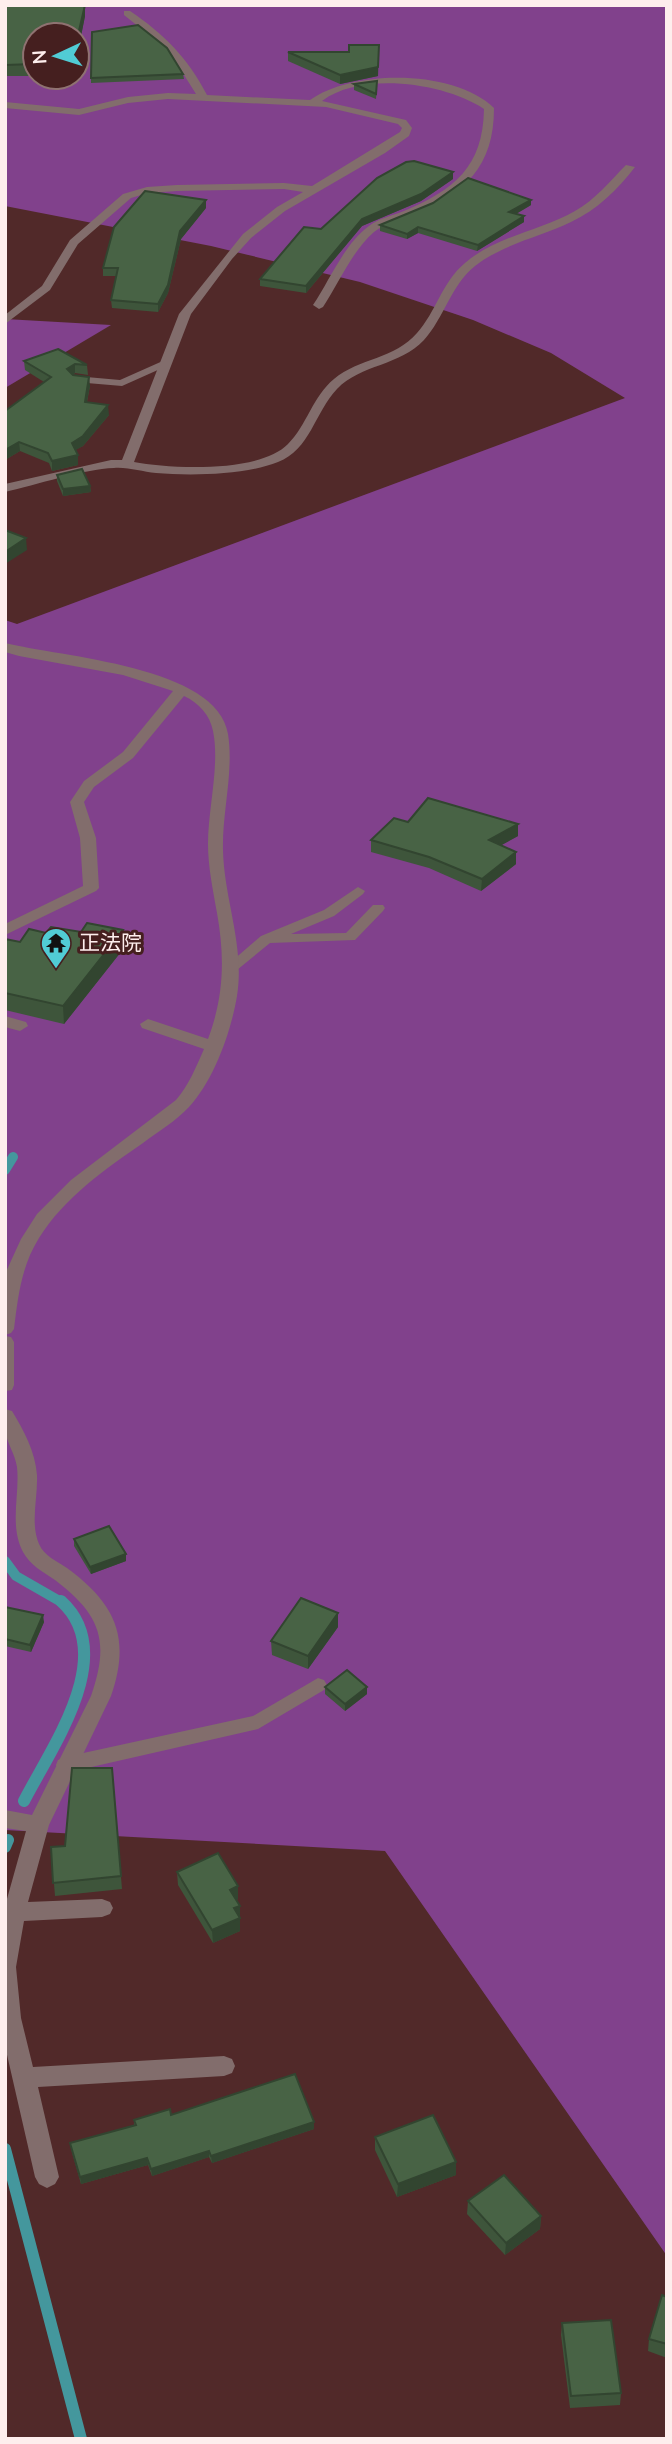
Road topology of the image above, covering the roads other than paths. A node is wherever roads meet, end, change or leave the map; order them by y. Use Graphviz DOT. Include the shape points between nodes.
graph roads {
  1 [pos="127,13"];
  2 [pos="203,98"];
  3 [pos="311,104"];
  4 [pos="5,105"];
  5 [pos="630,167"];
  6 [pos="315,190"];
  7 [pos="320,305"];
  8 [pos="5,321"];
  9 [pos="165,363"];
  10 [pos="75,379"];
  11 [pos="127,463"];
  12 [pos="5,488"];
  13 [pos="5,647"];
  14 [pos="181,690"];
  15 [pos="358,891"];
  16 [pos="378,908"];
  17 [pos="5,930"];
  18 [pos="266,939"];
  19 [pos="232,967"];
  20 [pos="148,1024"];
  21 [pos="211,1046"];
  22 [pos="13,1256"];
  23 [pos="5,1329"];
  24 [pos="5,1342"];
  25 [pos="5,1385"];
  26 [pos="5,1416"];
  27 [pos="318,1685"];
  28 [pos="65,1765"];
  29 [pos="5,1819"];
  30 [pos="38,1825"];
  31 [pos="102,1909"];
  32 [pos="15,1912"];
  33 [pos="223,2066"];
  34 [pos="24,2078"];
  35 [pos="47,2177"];
  1 -- 2 [label="street" via="169,44 187,64"];
  2 -- 3 [label="street"];
  2 -- 4 [label="street" via="145,97 79,112"];
  3 -- 6 [label="street" via="358,110 402,122 407,128 381,151"];
  3 -- 7 [label="street" via="319,95 343,88 393,81 456,90 480,99 489,108 491,121 480,160 464,181 439,200 372,228"];
  5 -- 11 [label="street" via="587,209 468,266 431,326 414,344 333,385 285,455 270,461 174,470"];
  6 -- 8 [label="street" via="284,186 177,188 127,196 74,242 46,288"];
  6 -- 9 [label="street" via="263,223 228,257 185,314"];
  9 -- 10 [label="lane" via="122,383"];
  9 -- 11 [label="street"];
  11 -- 12 [label="street"];
  13 -- 14 [label="street" via="149,678"];
  14 -- 17 [label="street" via="128,755 89,784 77,802 88,838 91,888"];
  14 -- 19 [label="street" via="209,707 217,718 222,744 216,857"];
  15 -- 18 [label="lane" via="328,913"];
  16 -- 18 [label="lane" via="350,937"];
  18 -- 19 [label="lane"];
  19 -- 21 [label="street" via="229,998"];
  20 -- 21 [label="street"];
  21 -- 22 [label="street" via="193,1090 179,1107 52,1205"];
  22 -- 23 [label="street"];
  24 -- 25 [label="street"];
  26 -- 28 [label="street" via="21,1443 27,1474 24,1530 32,1552 86,1592 110,1633 109,1675"];
  27 -- 28 [label="lane" via="258,1722"];
  28 -- 30 [label="street"];
  29 -- 30 [label="street"];
  30 -- 32 [label="street"];
  31 -- 32 [label="street"];
  32 -- 34 [label="street" via="5,1967 10,2018"];
  33 -- 34 [label="street"];
  34 -- 35 [label="street"];
}
